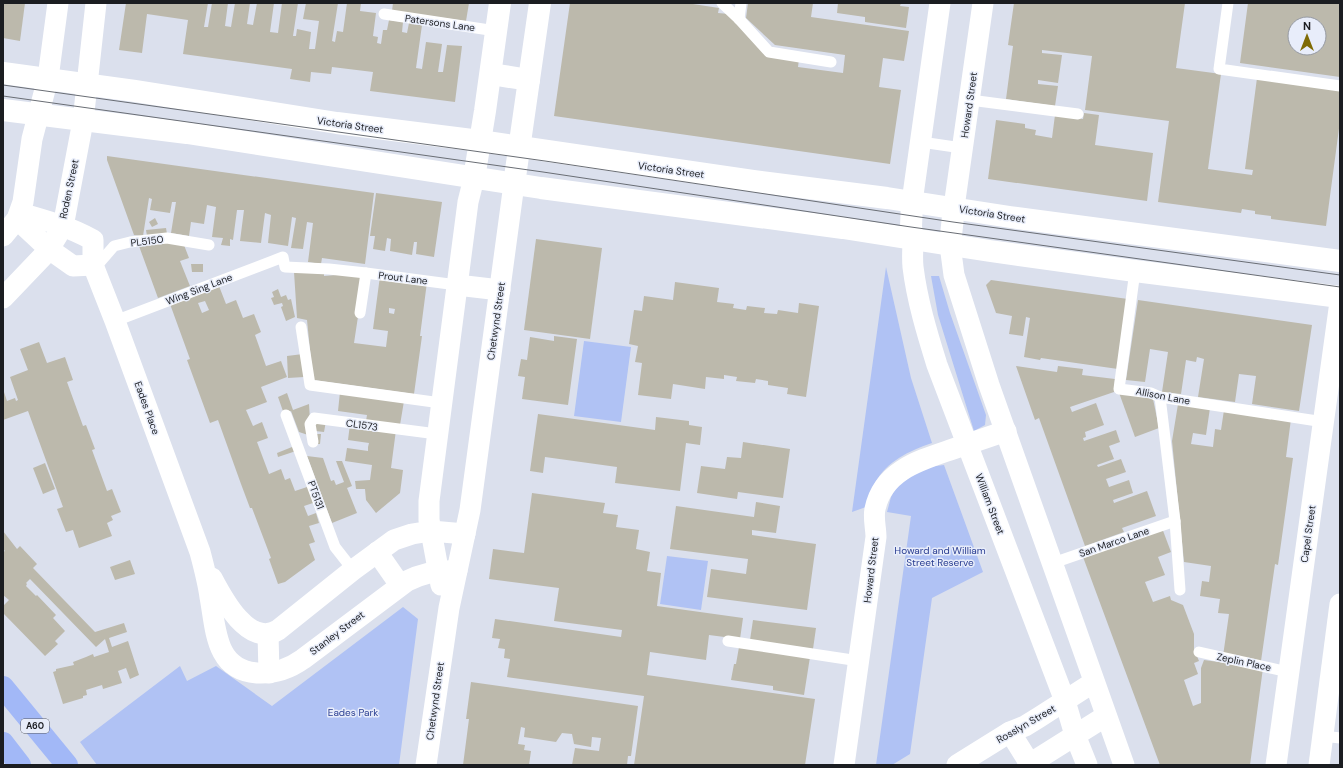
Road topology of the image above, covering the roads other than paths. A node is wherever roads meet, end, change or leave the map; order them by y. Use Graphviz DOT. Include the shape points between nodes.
graph roads {
  1 [pos="58,3"];
  2 [pos="96,3"];
  3 [pos="500,3"];
  4 [pos="540,3"];
  5 [pos="722,3"];
  6 [pos="742,3"];
  7 [pos="940,3"];
  8 [pos="983,3"];
  9 [pos="1228,3"];
  10 [pos="384,14"];
  11 [pos="739,19"];
  12 [pos="496,31"];
  13 [pos="831,62"];
  14 [pos="3,73"];
  15 [pos="491,74"];
  16 [pos="48,78"];
  17 [pos="529,80"];
  18 [pos="87,84"];
  19 [pos="1340,86"];
  20 [pos="970,100"];
  21 [pos="3,110"];
  22 [pos="39,114"];
  23 [pos="1078,114"];
  24 [pos="83,121"];
  25 [pos="480,141"];
  26 [pos="921,142"];
  27 [pos="520,148"];
  28 [pos="962,148"];
  29 [pos="474,178"];
  30 [pos="514,184"];
  31 [pos="912,202"];
  32 [pos="954,208"];
  33 [pos="18,216"];
  34 [pos="61,225"];
  35 [pos="3,236"];
  36 [pos="913,239"];
  37 [pos="209,245"];
  38 [pos="950,245"];
  39 [pos="49,249"];
  40 [pos="1340,261"];
  41 [pos="94,267"];
  42 [pos="1135,271"];
  43 [pos="366,273"];
  44 [pos="457,285"];
  45 [pos="500,290"];
  46 [pos="1340,297"];
  47 [pos="3,298"];
  48 [pos="1340,302"];
  49 [pos="360,312"];
  50 [pos="115,321"];
  51 [pos="301,327"];
  52 [pos="1160,397"];
  53 [pos="441,403"];
  54 [pos="286,415"];
  55 [pos="1329,426"];
  56 [pos="1006,431"];
  57 [pos="437,434"];
  58 [pos="313,442"];
  59 [pos="967,444"];
  60 [pos="1174,521"];
  61 [pos="431,531"];
  62 [pos="465,534"];
  63 [pos="200,552"];
  64 [pos="377,552"];
  65 [pos="1053,563"];
  66 [pos="353,570"];
  67 [pos="448,571"];
  68 [pos="400,585"];
  69 [pos="1180,590"];
  70 [pos="1340,604"];
  71 [pos="268,634"];
  72 [pos="728,641"];
  73 [pos="1199,652"];
  74 [pos="859,661"];
  75 [pos="1288,672"];
  76 [pos="269,673"];
  77 [pos="1094,682"];
  78 [pos="3,687"];
  79 [pos="1065,701"];
  80 [pos="1106,716"];
  81 [pos="1010,732"];
  82 [pos="1075,735"];
  83 [pos="1331,737"];
  84 [pos="3,743"];
  85 [pos="1029,764"];
  86 [pos="20,765"];
  87 [pos="67,765"];
  88 [pos="426,765"];
  89 [pos="844,765"];
  90 [pos="958,765"];
  91 [pos="1087,765"];
  92 [pos="1124,765"];
  93 [pos="1276,765"];
  94 [pos="1319,765"];
  1 -- 16 [label="street"];
  2 -- 18 [label="street, Roden Street"];
  3 -- 12 [label="street, Chetwynd Street"];
  4 -- 17 [label="street, Chetwynd Street"];
  5 -- 11 [label="lane"];
  6 -- 11 [label="lane"];
  7 -- 26 [label="street"];
  8 -- 20 [label="street, Howard Street"];
  9 -- 19 [label="lane" via="1219,69"];
  10 -- 12 [label="lane, Patersons Lane"];
  11 -- 13 [label="lane" via="769,52"];
  12 -- 15 [label="street, Chetwynd Street"];
  14 -- 16 [label="street, Victoria Street"];
  15 -- 17 [label="street"];
  15 -- 25 [label="street, Chetwynd Street"];
  16 -- 18 [label="street, Victoria Street"];
  16 -- 22 [label="street"];
  17 -- 27 [label="street, Chetwynd Street"];
  18 -- 24 [label="street, Roden Street"];
  18 -- 25 [label="street, Victoria Street" via="337,123"];
  20 -- 23 [label="lane"];
  20 -- 28 [label="street, Howard Street"];
  21 -- 22 [label="street"];
  22 -- 24 [label="street"];
  22 -- 33 [label="street" via="32,139 25,192"];
  24 -- 29 [label="street" via="187,133"];
  24 -- 34 [label="street, Roden Street" via="71,188"];
  25 -- 27 [label="street, Victoria Street"];
  25 -- 29 [label="street, Chetwynd Street"];
  26 -- 28 [label="lane"];
  26 -- 31 [label="street"];
  27 -- 30 [label="street, Chetwynd Street"];
  27 -- 31 [label="street, Victoria Street"];
  28 -- 32 [label="street, Howard Street"];
  29 -- 30 [label="street"];
  29 -- 44 [label="street, Chetwynd Street" via="468,202"];
  30 -- 36 [label="street"];
  30 -- 45 [label="street, Chetwynd Street"];
  31 -- 32 [label="street, Victoria Street"];
  31 -- 36 [label="street"];
  32 -- 38 [label="street"];
  32 -- 40 [label="street, Victoria Street"];
  33 -- 34 [label="street, Eades Place"];
  33 -- 35 [label="street"];
  33 -- 39 [label="street"];
  34 -- 39 [label="street, Roden Street"];
  34 -- 41 [label="street, Eades Place" via="93,240"];
  36 -- 38 [label="street"];
  36 -- 59 [label="street, William Street" via="913,267 919,301 937,364"];
  37 -- 41 [label="lane, PL5150" via="167,238 130,242 114,246"];
  38 -- 42 [label="street"];
  38 -- 56 [label="street" via="954,275"];
  39 -- 41 [label="street" via="73,266"];
  39 -- 47 [label="street, Roden Street"];
  41 -- 50 [label="street, Eades Place"];
  42 -- 46 [label="street"];
  42 -- 52 [label="lane, Allison Lane" via="1119,389 1151,393"];
  43 -- 44 [label="lane, Prout Lane"];
  43 -- 49 [label="lane, Prout Lane"];
  43 -- 50 [label="lane, Wing Sing Lane" via="285,267 283,257"];
  44 -- 45 [label="street"];
  44 -- 53 [label="street, Chetwynd Street"];
  45 -- 62 [label="street, Chetwynd Street"];
  48 -- 55 [label="street, Capel Street"];
  50 -- 63 [label="street, Eades Place"];
  51 -- 53 [label="lane" via="310,385"];
  52 -- 55 [label="lane, Allison Lane"];
  52 -- 60 [label="lane"];
  53 -- 57 [label="street, Chetwynd Street"];
  54 -- 66 [label="lane, PT5131" via="335,547"];
  55 -- 75 [label="street, Capel Street"];
  56 -- 59 [label="street, Howard Street"];
  56 -- 65 [label="street"];
  57 -- 58 [label="lane, CL1573" via="314,418 310,424"];
  57 -- 61 [label="street, Chetwynd Street" via="429,501"];
  59 -- 74 [label="street, Howard Street" via="918,461 901,470 888,483 879,498 874,514 876,537"];
  59 -- 79 [label="street, William Street"];
  60 -- 65 [label="lane, San Marco Lane"];
  60 -- 69 [label="lane"];
  61 -- 62 [label="street"];
  61 -- 64 [label="street" via="394,540"];
  61 -- 67 [label="street, Chetwynd Street"];
  62 -- 67 [label="street, Chetwynd Street"];
  63 -- 71 [label="street, Eades Place" via="216,586 240,620 250,629"];
  63 -- 76 [label="street, Eades Place" via="214,627 223,654 230,663 242,670"];
  64 -- 66 [label="street"];
  64 -- 68 [label="street"];
  65 -- 77 [label="street"];
  66 -- 71 [label="street" via="278,630"];
  67 -- 68 [label="street, Stanley Street" via="415,576"];
  67 -- 88 [label="street, Chetwynd Street" via="449,608"];
  68 -- 76 [label="street, Stanley Street" via="295,664"];
  70 -- 83 [label="street"];
  71 -- 76 [label="street"];
  72 -- 74 [label="lane"];
  73 -- 75 [label="lane, Zeplin Place"];
  74 -- 89 [label="street, Howard Street"];
  75 -- 93 [label="street, Capel Street"];
  77 -- 79 [label="street, Rosslyn Street"];
  77 -- 80 [label="street"];
  78 -- 87 [label="highway, A60"];
  79 -- 81 [label="street, Rosslyn Street" via="1025,726"];
  79 -- 82 [label="street, William Street"];
  80 -- 82 [label="street"];
  80 -- 92 [label="street"];
  81 -- 85 [label="street"];
  81 -- 90 [label="street, Rosslyn Street"];
  82 -- 85 [label="street"];
  82 -- 91 [label="street, William Street"];
  83 -- 94 [label="street"];
  84 -- 86 [label="highway"];
}
